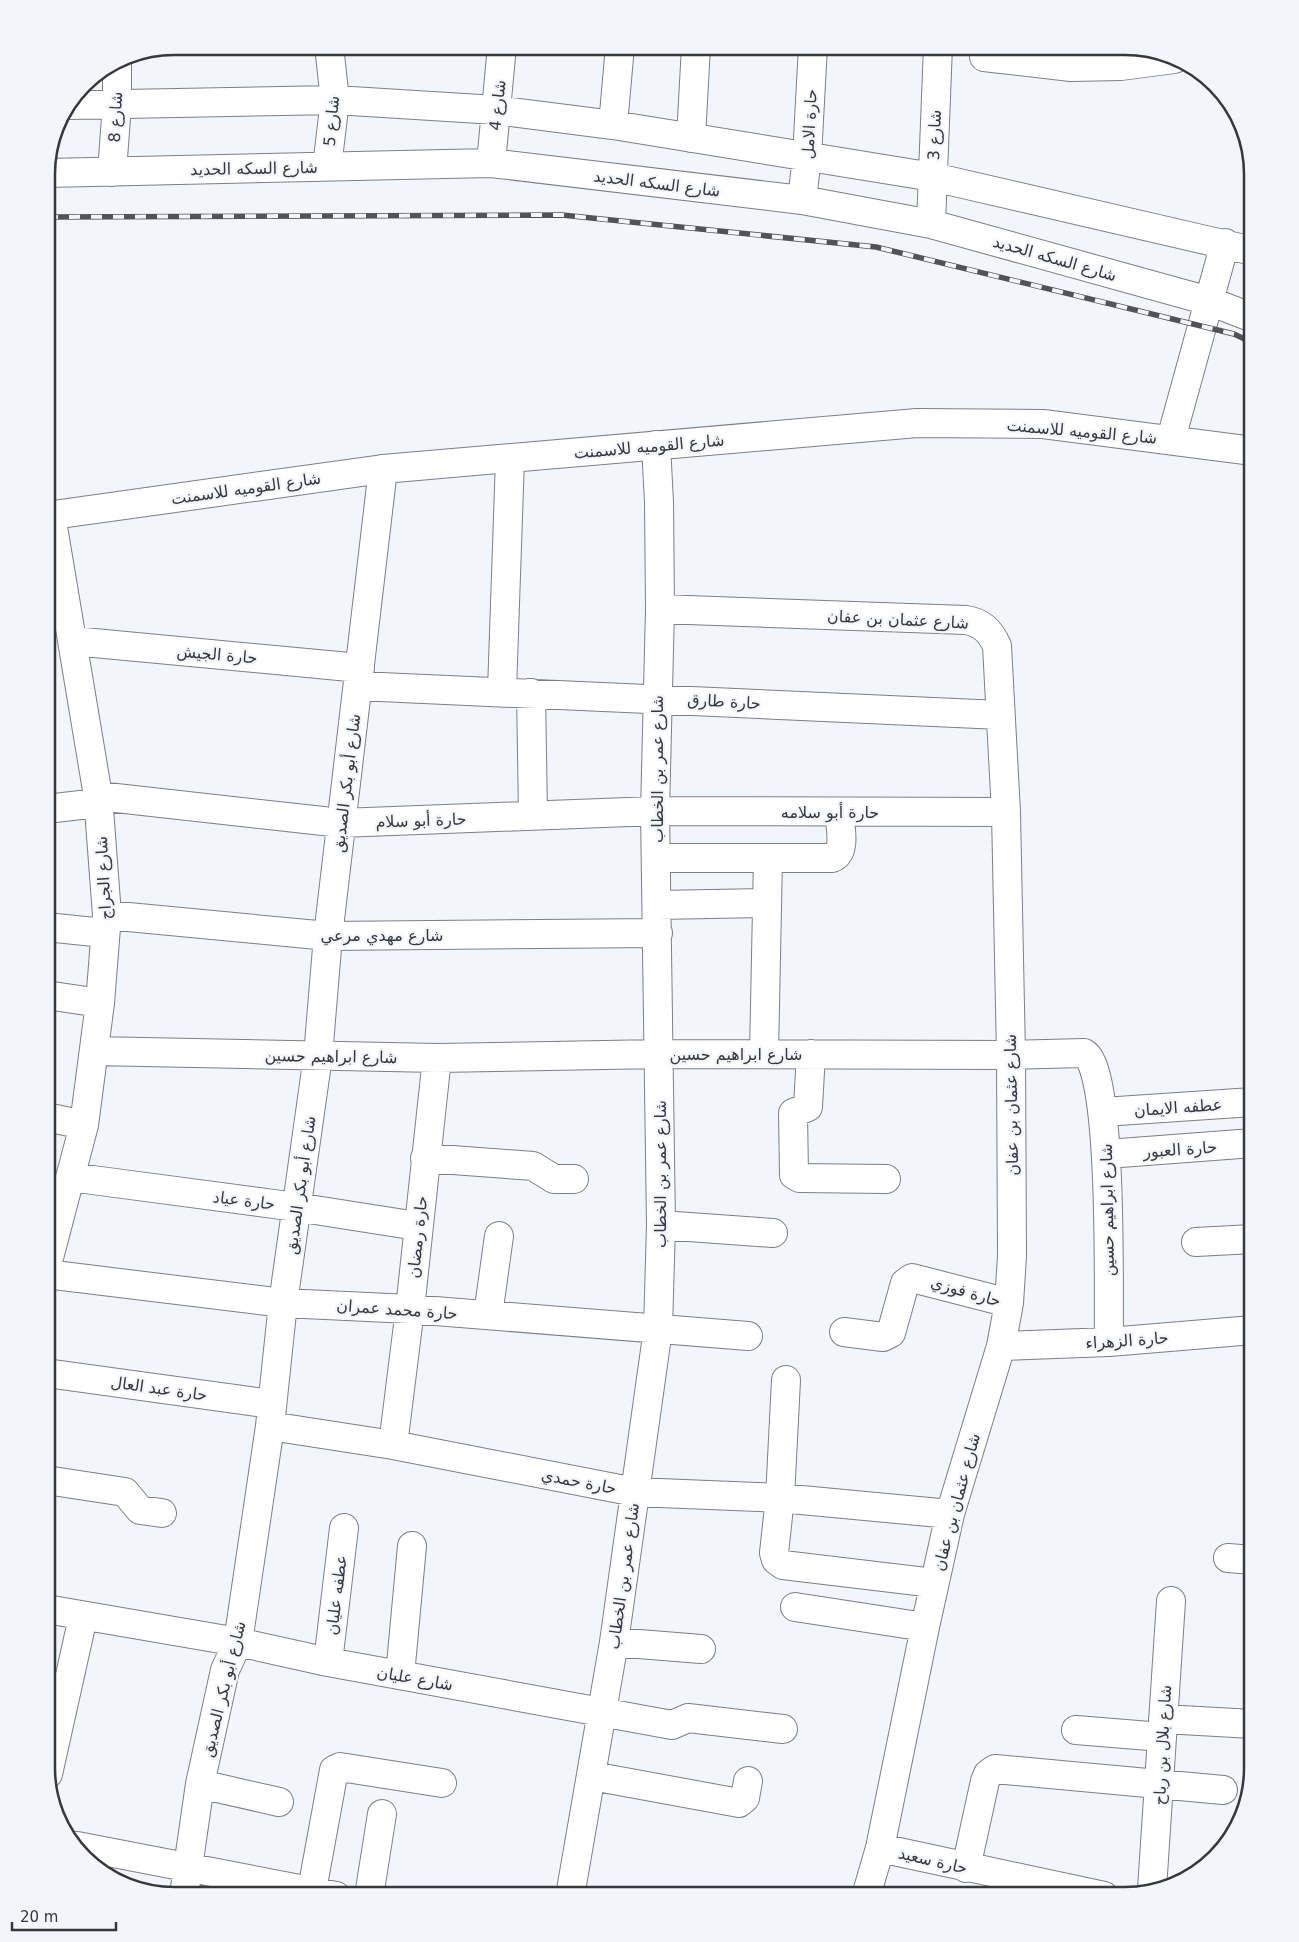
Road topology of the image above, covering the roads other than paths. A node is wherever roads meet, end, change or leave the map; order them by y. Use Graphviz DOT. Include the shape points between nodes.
graph roads {
  1 [pos="330,55"];
  2 [pos="501,55"];
  3 [pos="619,55"];
  4 [pos="696,55"];
  5 [pos="813,55"];
  6 [pos="938,55"];
  7 [pos="984,57"];
  8 [pos="1071,57"];
  9 [pos="1162,61"];
  10 [pos="117,70"];
  11 [pos="335,100"];
  12 [pos="117,104"];
  13 [pos="78,105"];
  14 [pos="496,110"];
  15 [pos="613,125"];
  16 [pos="691,138"];
  17 [pos="807,157"];
  18 [pos="491,163"];
  19 [pos="326,167"];
  20 [pos="112,172"];
  21 [pos="55,173"];
  22 [pos="933,178"];
  23 [pos="802,200"];
  24 [pos="931,224"];
  25 [pos="1225,243"];
  26 [pos="1244,248"];
  27 [pos="1209,301"];
  28 [pos="1244,315"];
  29 [pos="1171,439"];
  30 [pos="656,446"];
  31 [pos="1244,450"];
  32 [pos="510,459"];
  33 [pos="383,469"];
  34 [pos="55,514"];
  35 [pos="55,546"];
  36 [pos="660,609"];
  37 [pos="73,641"];
  38 [pos="359,677"];
  39 [pos="502,691"];
  40 [pos="531,693"];
  41 [pos="657,698"];
  42 [pos="1000,715"];
  43 [pos="98,800"];
  44 [pos="55,807"];
  45 [pos="655,811"];
  46 [pos="839,812"];
  47 [pos="1006,812"];
  48 [pos="533,815"];
  49 [pos="341,824"];
  50 [pos="656,858"];
  51 [pos="768,859"];
  52 [pos="767,903"];
  53 [pos="657,905"];
  54 [pos="105,924"];
  55 [pos="55,927"];
  56 [pos="658,933"];
  57 [pos="328,936"];
  58 [pos="55,997"];
  59 [pos="100,1003"];
  60 [pos="94,1052"];
  61 [pos="659,1054"];
  62 [pos="764,1054"];
  63 [pos="811,1054"];
  64 [pos="1011,1055"];
  65 [pos="318,1056"];
  66 [pos="437,1058"];
  67 [pos="1244,1103"];
  68 [pos="1103,1112"];
  69 [pos="55,1118"];
  70 [pos="84,1125"];
  71 [pos="1244,1144"];
  72 [pos="1107,1154"];
  73 [pos="425,1158"];
  74 [pos="70,1178"];
  75 [pos="886,1179"];
  76 [pos="574,1180"];
  77 [pos="296,1207"];
  78 [pos="662,1225"];
  79 [pos="417,1226"];
  80 [pos="773,1233"];
  81 [pos="55,1235"];
  82 [pos="499,1236"];
  83 [pos="1244,1239"];
  84 [pos="1196,1242"];
  85 [pos="55,1275"];
  86 [pos="283,1303"];
  87 [pos="1008,1303"];
  88 [pos="410,1309"];
  89 [pos="488,1315"];
  90 [pos="658,1329"];
  91 [pos="1244,1331"];
  92 [pos="844,1332"];
  93 [pos="748,1336"];
  94 [pos="1109,1342"];
  95 [pos="1000,1346"];
  96 [pos="55,1375"];
  97 [pos="786,1380"];
  98 [pos="271,1415"];
  99 [pos="392,1445"];
  100 [pos="55,1481"];
  101 [pos="635,1492"];
  102 [pos="780,1498"];
  103 [pos="162,1512"];
  104 [pos="950,1514"];
  105 [pos="344,1528"];
  106 [pos="412,1546"];
  107 [pos="934,1583"];
  108 [pos="1171,1601"];
  109 [pos="795,1607"];
  110 [pos="55,1611"];
  111 [pos="83,1617"];
  112 [pos="925,1627"];
  113 [pos="238,1642"];
  114 [pos="614,1642"];
  115 [pos="701,1649"];
  116 [pos="328,1662"];
  117 [pos="400,1675"];
  118 [pos="603,1712"];
  119 [pos="1244,1724"];
  120 [pos="1162,1728"];
  121 [pos="783,1729"];
  122 [pos="1076,1730"];
  123 [pos="55,1743"];
  124 [pos="592,1776"];
  125 [pos="748,1781"];
  126 [pos="442,1783"];
  127 [pos="200,1784"];
  128 [pos="1160,1784"];
  129 [pos="1223,1790"];
  130 [pos="279,1802"];
  131 [pos="382,1814"];
  132 [pos="87,1848"];
  133 [pos="880,1848"];
  134 [pos="188,1866"];
  135 [pos="966,1868"];
  136 [pos="1152,1884"];
  137 [pos="185,1887"];
  138 [pos="294,1887"];
  139 [pos="324,1887"];
  140 [pos="370,1887"];
  141 [pos="572,1887"];
  142 [pos="873,1887"];
  143 [pos="1060,1887"];
  1 -- 11 [label="street, شارع 5"];
  2 -- 14 [label="street, شارع 4"];
  3 -- 15 [label="street"];
  4 -- 16 [label="street"];
  5 -- 17 [label="street, حارة الامل"];
  6 -- 22 [label="street, شارع 3"];
  7 -- 8 [label="street"];
  8 -- 9 [label="street" via="1121,66"];
  10 -- 12 [label="street, شارع 8"];
  11 -- 12 [label="street"];
  11 -- 14 [label="street"];
  11 -- 19 [label="street, شارع 5"];
  12 -- 13 [label="street"];
  12 -- 20 [label="street, شارع 8"];
  14 -- 15 [label="street"];
  14 -- 18 [label="street, شارع 4"];
  15 -- 16 [label="street"];
  16 -- 17 [label="street"];
  17 -- 22 [label="street"];
  17 -- 23 [label="street, حارة الامل"];
  18 -- 19 [label="street, شارع السكه الحديد"];
  18 -- 23 [label="street, شارع السكه الحديد"];
  19 -- 20 [label="street, شارع السكه الحديد"];
  20 -- 21 [label="street, شارع السكه الحديد"];
  22 -- 24 [label="street, شارع 3"];
  22 -- 25 [label="street"];
  23 -- 24 [label="street, شارع السكه الحديد"];
  24 -- 27 [label="street, شارع السكه الحديد"];
  25 -- 26 [label="street"];
  25 -- 27 [label="street"];
  27 -- 28 [label="street, شارع السكه الحديد"];
  27 -- 29 [label="street"];
  29 -- 30 [label="street, شارع القوميه للاسمنت" via="1043,424 917,423"];
  29 -- 31 [label="street, شارع القوميه للاسمنت"];
  30 -- 32 [label="street, شارع القوميه للاسمنت"];
  30 -- 36 [label="street, شارع عمر بن الخطاب"];
  32 -- 33 [label="street, شارع القوميه للاسمنت"];
  32 -- 39 [label="street"];
  33 -- 34 [label="street, شارع القوميه للاسمنت"];
  33 -- 38 [label="street, شارع أبو بكر الصديق"];
  35 -- 37 [label="street, شارع الجراج"];
  36 -- 41 [label="street, شارع عمر بن الخطاب"];
  36 -- 42 [label="street, شارع عثمان بن عفان" via="974,621 992,635 997,646"];
  37 -- 38 [label="street, حارة الجيش"];
  37 -- 43 [label="street, شارع الجراج"];
  38 -- 39 [label="street, حارة طارق"];
  38 -- 49 [label="street, شارع أبو بكر الصديق"];
  39 -- 40 [label="street, حارة طارق"];
  40 -- 41 [label="street, حارة طارق"];
  40 -- 48 [label="street"];
  41 -- 42 [label="street, حارة طارق"];
  41 -- 45 [label="street, شارع عمر بن الخطاب"];
  42 -- 47 [label="street, شارع عثمان بن عفان"];
  43 -- 44 [label="street, حارة أبو سلام"];
  43 -- 49 [label="street, حارة أبو سلام"];
  43 -- 54 [label="street, شارع الجراج"];
  45 -- 46 [label="street, حارة أبو سلامه"];
  45 -- 48 [label="street, حارة أبو سلام"];
  45 -- 50 [label="street, شارع عمر بن الخطاب"];
  46 -- 47 [label="street, حارة أبو سلامه"];
  46 -- 51 [label="street" via="841,850 838,855 832,858"];
  47 -- 64 [label="street, شارع عثمان بن عفان"];
  48 -- 49 [label="street, حارة أبو سلام"];
  49 -- 57 [label="street, شارع أبو بكر الصديق"];
  50 -- 51 [label="street"];
  50 -- 53 [label="street, شارع عمر بن الخطاب"];
  51 -- 52 [label="street"];
  52 -- 53 [label="street"];
  52 -- 62 [label="street"];
  53 -- 56 [label="street, شارع عمر بن الخطاب"];
  54 -- 55 [label="street, شارع مهدي مرعي"];
  54 -- 57 [label="street, شارع مهدي مرعي"];
  54 -- 59 [label="street, شارع الجراج"];
  56 -- 57 [label="street, شارع مهدي مرعي"];
  56 -- 61 [label="street, شارع عمر بن الخطاب"];
  57 -- 65 [label="street, شارع أبو بكر الصديق"];
  58 -- 59 [label="street"];
  59 -- 60 [label="street, شارع الجراج"];
  60 -- 65 [label="street, شارع ابراهيم حسين"];
  60 -- 70 [label="street, شارع الجراج"];
  61 -- 62 [label="street, شارع ابراهيم حسين"];
  61 -- 66 [label="street, شارع ابراهيم حسين"];
  61 -- 78 [label="street, شارع عمر بن الخطاب"];
  62 -- 63 [label="street, شارع ابراهيم حسين"];
  63 -- 64 [label="street, شارع ابراهيم حسين"];
  63 -- 75 [label="street" via="808,1107 793,1113 794,1175 799,1178"];
  64 -- 68 [label="street, شارع ابراهيم حسين" via="1087,1055 1092,1061"];
  64 -- 87 [label="street, شارع عثمان بن عفان" via="1012,1248"];
  65 -- 66 [label="street, شارع ابراهيم حسين"];
  65 -- 77 [label="street, شارع أبو بكر الصديق"];
  66 -- 73 [label="street, حارة رمضان"];
  67 -- 68 [label="street, عطفه الايمان"];
  68 -- 72 [label="street, شارع ابراهيم حسين"];
  69 -- 70 [label="street"];
  70 -- 74 [label="street, شارع الجراج"];
  71 -- 72 [label="street, حارة العبور"];
  72 -- 94 [label="street, شارع ابراهيم حسين"];
  73 -- 76 [label="street" via="533,1166 554,1179"];
  73 -- 79 [label="street, حارة رمضان"];
  74 -- 77 [label="street, حارة عياد"];
  74 -- 81 [label="street, شارع الجراج"];
  77 -- 79 [label="street, حارة عياد"];
  77 -- 86 [label="street, شارع أبو بكر الصديق"];
  78 -- 80 [label="street"];
  78 -- 90 [label="street, شارع عمر بن الخطاب"];
  79 -- 88 [label="street, حارة رمضان"];
  82 -- 89 [label="street"];
  83 -- 84 [label="street"];
  85 -- 86 [label="street, حارة محمد عمران"];
  86 -- 88 [label="street, حارة محمد عمران"];
  86 -- 98 [label="street, شارع أبو بكر الصديق"];
  87 -- 92 [label="street, حارة فوزي" via="912,1278 905,1283 890,1333 883,1337"];
  87 -- 95 [label="street, شارع عثمان بن عفان"];
  88 -- 89 [label="street, حارة محمد عمران"];
  88 -- 99 [label="street, حارة رمضان"];
  89 -- 90 [label="street, حارة محمد عمران"];
  90 -- 93 [label="street, حارة محمد عمران"];
  90 -- 101 [label="street, شارع عمر بن الخطاب"];
  91 -- 94 [label="street, حارة الزهراء"];
  94 -- 95 [label="street, حارة الزهراء"];
  95 -- 104 [label="street, شارع عثمان بن عفان"];
  96 -- 98 [label="street, حارة عبد العال"];
  97 -- 102 [label="street"];
  98 -- 99 [label="street, حارة حمدي"];
  98 -- 113 [label="street, شارع أبو بكر الصديق"];
  99 -- 101 [label="street, حارة حمدي"];
  100 -- 103 [label="street" via="126,1492 140,1510"];
  101 -- 102 [label="street, حارة حمدي"];
  101 -- 114 [label="street, شارع عمر بن الخطاب"];
  102 -- 104 [label="street, حارة حمدي"];
  102 -- 107 [label="street" via="774,1552 780,1563"];
  104 -- 107 [label="street, شارع عثمان بن عفان"];
  105 -- 116 [label="street, عطفه عليان"];
  106 -- 117 [label="street"];
  107 -- 112 [label="street, شارع عثمان بن عفان"];
  108 -- 120 [label="street, شارع بلال بن رباح"];
  109 -- 112 [label="street"];
  110 -- 111 [label="street, شارع عليان"];
  111 -- 113 [label="street, شارع عليان"];
  111 -- 123 [label="street"];
  112 -- 133 [label="street, شارع عثمان بن عفان"];
  113 -- 116 [label="street, شارع عليان"];
  113 -- 127 [label="street, شارع أبو بكر الصديق" via="225,1670"];
  114 -- 115 [label="street"];
  114 -- 118 [label="street, شارع عمر بن الخطاب"];
  116 -- 117 [label="street, شارع عليان"];
  117 -- 118 [label="street, شارع عليان"];
  118 -- 121 [label="street, شارع عليان" via="672,1725 688,1718"];
  118 -- 124 [label="street, شارع عمر بن الخطاب"];
  119 -- 120 [label="street"];
  120 -- 122 [label="street"];
  120 -- 128 [label="street, شارع بلال بن رباح"];
  124 -- 125 [label="street" via="739,1803 745,1798"];
  124 -- 141 [label="street, شارع عمر بن الخطاب"];
  126 -- 139 [label="street" via="340,1767 334,1770"];
  127 -- 130 [label="street"];
  127 -- 134 [label="street, شارع أبو بكر الصديق"];
  128 -- 129 [label="street"];
  128 -- 135 [label="street" via="995,1769 985,1781"];
  128 -- 136 [label="street, شارع بلال بن رباح"];
  131 -- 140 [label="street"];
  132 -- 134 [label="street"];
  133 -- 135 [label="street, حارة سعيد"];
  133 -- 142 [label="street, شارع عثمان بن عفان"];
  134 -- 137 [label="street, شارع أبو بكر الصديق"];
  134 -- 138 [label="street"];
  135 -- 143 [label="street, حارة سعيد"];
}
